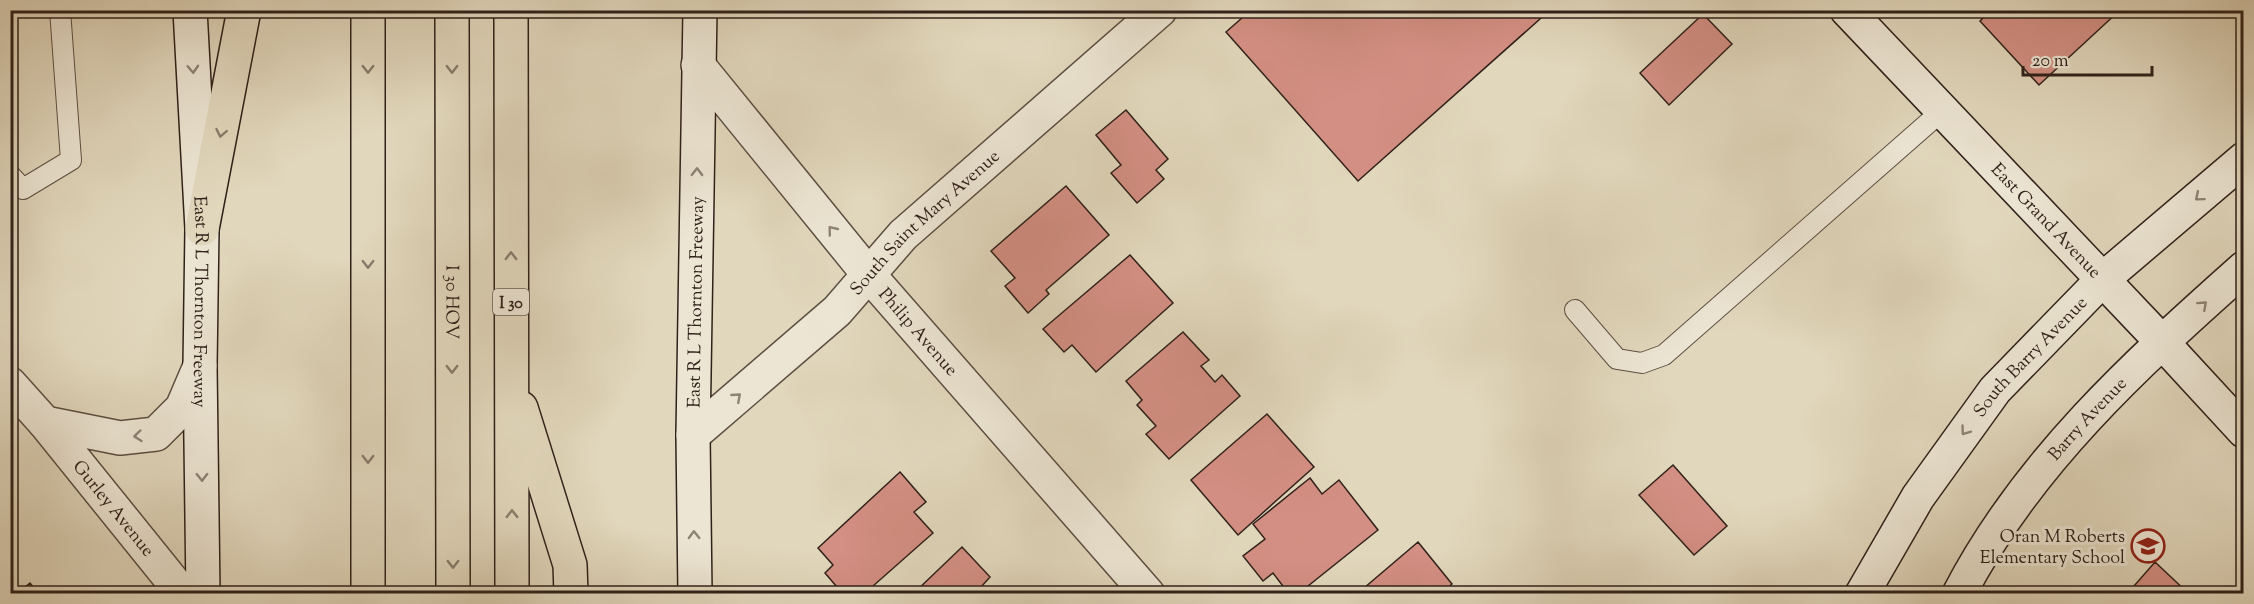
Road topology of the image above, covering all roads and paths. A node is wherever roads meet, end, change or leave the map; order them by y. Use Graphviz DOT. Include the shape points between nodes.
graph roads {
  1 [pos="60,10"];
  2 [pos="190,10"];
  3 [pos="244,10"];
  4 [pos="368,10"];
  5 [pos="430,10"];
  6 [pos="452,10"];
  7 [pos="511,10"];
  8 [pos="700,10"];
  9 [pos="1160,10"];
  10 [pos="1854,13"];
  11 [pos="698,65"];
  12 [pos="1943,111"];
  13 [pos="2244,159"];
  14 [pos="10,175"];
  15 [pos="202,229"];
  16 [pos="2244,268"];
  17 [pos="869,275"];
  18 [pos="2103,279"];
  19 [pos="1575,310"];
  20 [pos="2161,341"];
  21 [pos="200,366"];
  22 [pos="511,378"];
  23 [pos="10,384"];
  24 [pos="45,423"];
  25 [pos="2244,431"];
  26 [pos="693,435"];
  27 [pos="183,594"];
  28 [pos="203,594"];
  29 [pos="368,594"];
  30 [pos="431,594"];
  31 [pos="453,594"];
  32 [pos="512,594"];
  33 [pos="572,594"];
  34 [pos="694,594"];
  35 [pos="1148,594"];
  36 [pos="1862,594"];
  37 [pos="1959,594"];
  1 -- 14 [label="lane" via="71,160 23,189"];
  2 -- 15 [label="main road, East R L Thornton Freeway, one-way"];
  3 -- 15 [label="highway, one-way"];
  4 -- 29 [label="highway, one-way"];
  5 -- 30 [label="highway, I 30 HOV"];
  6 -- 31 [label="highway, I 30 HOV, one-way"];
  22 -- 7 [label="highway, I 30, one-way"];
  8 -- 11 [label="main road, East R L Thornton Freeway"];
  9 -- 17 [label="main road, South Saint Mary Avenue" via="903,235"];
  10 -- 12 [label="main road, East Grand Avenue"];
  17 -- 11 [label="main road, Philip Avenue, one-way"];
  26 -- 11 [label="main road, East R L Thornton Freeway, one-way"];
  12 -- 18 [label="main road, East Grand Avenue"];
  12 -- 19 [label="lane" via="1664,355 1642,363 1617,358"];
  13 -- 18 [label="main road, South Barry Avenue, one-way"];
  15 -- 21 [label="main road, East R L Thornton Freeway"];
  20 -- 16 [label="main road, Barry Avenue, one-way"];
  26 -- 17 [label="main road, South Saint Mary Avenue, one-way" via="837,311"];
  17 -- 35 [label="main road, Philip Avenue"];
  18 -- 20 [label="main road, East Grand Avenue"];
  18 -- 36 [label="main road, South Barry Avenue, one-way" via="1995,390 1918,497"];
  20 -- 25 [label="main road, East Grand Avenue"];
  20 -- 37 [label="main road, Barry Avenue" via="2116,384 2019,495 1980,553"];
  21 -- 24 [label="main road, Gurley Avenue, one-way" via="182,408 156,434 120,438"];
  21 -- 28 [label="main road, East R L Thornton Freeway, one-way"];
  32 -- 22 [label="highway, I 30, one-way"];
  22 -- 33 [label="highway" via="570,565"];
  23 -- 24 [label="main road, Gurley Avenue"];
  24 -- 27 [label="main road, Gurley Avenue"];
  34 -- 26 [label="main road, East R L Thornton Freeway, one-way"];
}
